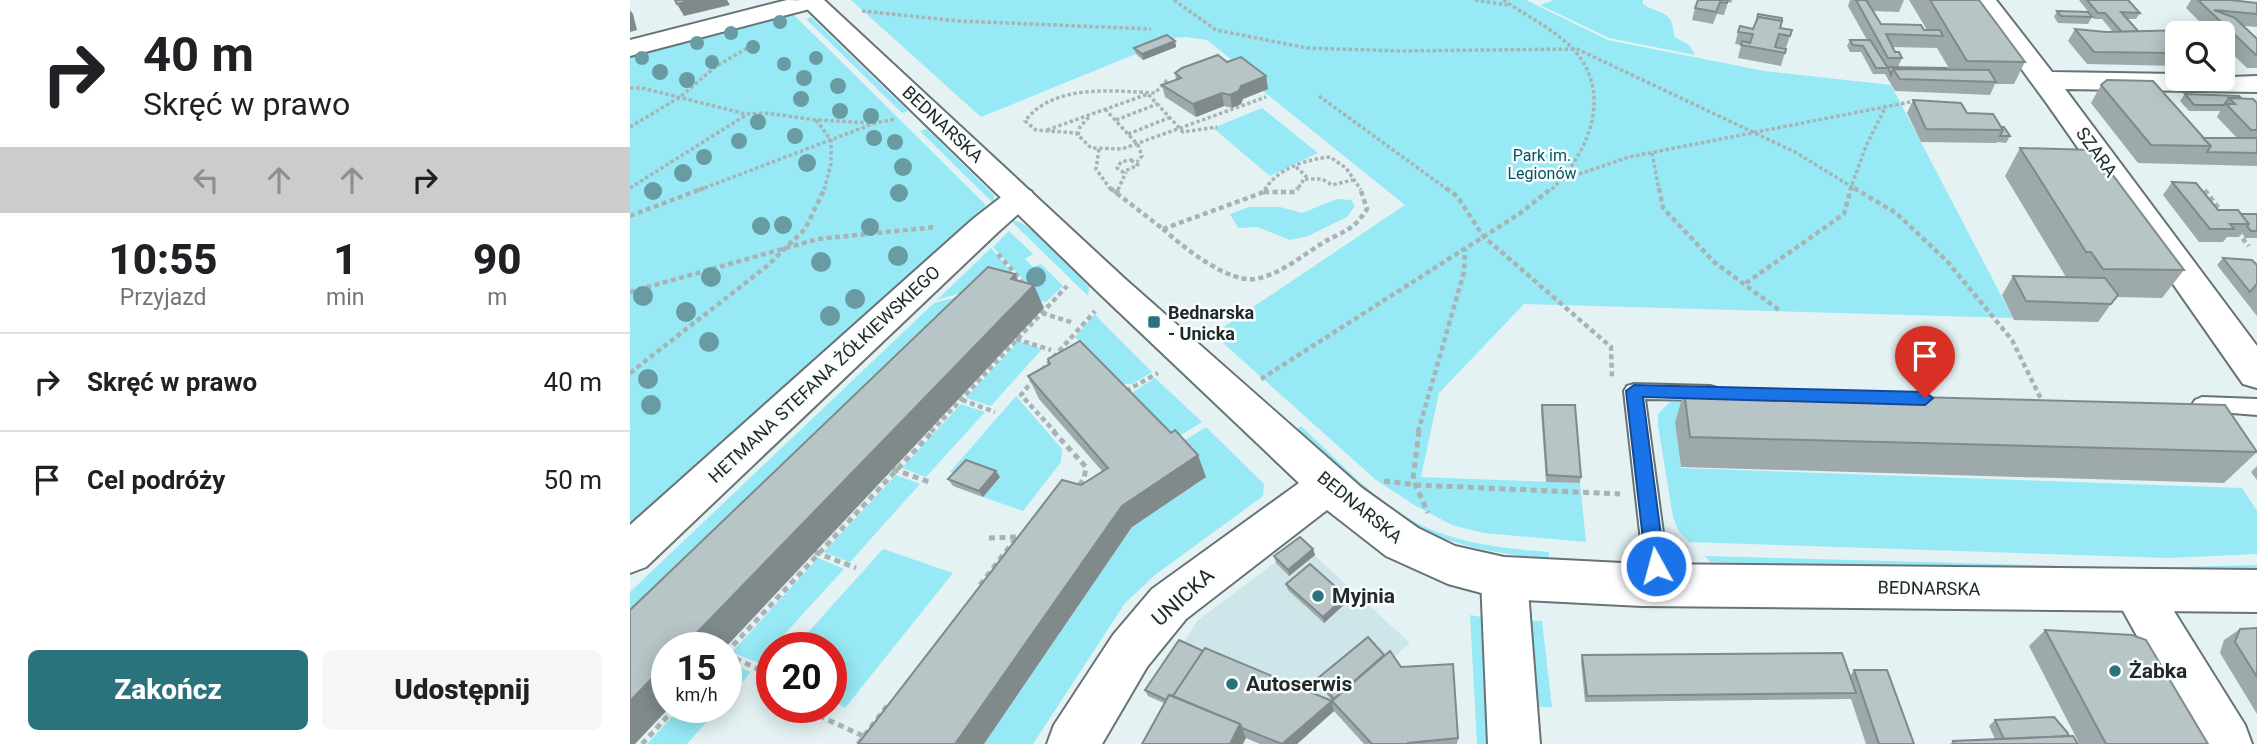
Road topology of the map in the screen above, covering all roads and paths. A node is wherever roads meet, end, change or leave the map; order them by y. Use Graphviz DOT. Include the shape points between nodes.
graph roads {
  1 [pos="1174,0"];
  2 [pos="1475,0"];
  3 [pos="1503,0"];
  4 [pos="1983,0"];
  5 [pos="811,1"];
  6 [pos="1512,6"];
  7 [pos="850,10"];
  8 [pos="1151,29"];
  9 [pos="762,38"];
  10 [pos="630,48"];
  11 [pos="1571,49"];
  12 [pos="1167,80"];
  13 [pos="2044,80"];
  14 [pos="2257,84"];
  15 [pos="630,88"];
  16 [pos="1148,94"];
  17 [pos="1319,96"];
  18 [pos="680,97"];
  19 [pos="1266,97"];
  20 [pos="1910,102"];
  21 [pos="1157,104"];
  22 [pos="1886,106"];
  23 [pos="1105,109"];
  24 [pos="1095,113"];
  25 [pos="746,114"];
  26 [pos="1171,117"];
  27 [pos="904,119"];
  28 [pos="816,120"];
  29 [pos="1115,120"];
  30 [pos="875,123"];
  31 [pos="630,127"];
  32 [pos="1217,127"];
  33 [pos="1178,129"];
  34 [pos="1044,131"];
  35 [pos="1755,132"];
  36 [pos="1128,134"];
  37 [pos="1078,135"];
  38 [pos="831,140"];
  39 [pos="1139,145"];
  40 [pos="1099,149"];
  41 [pos="1652,153"];
  42 [pos="1137,162"];
  43 [pos="1296,167"];
  44 [pos="1126,172"];
  45 [pos="1305,179"];
  46 [pos="1353,180"];
  47 [pos="1557,182"];
  48 [pos="1850,183"];
  49 [pos="630,188"];
  50 [pos="2205,190"];
  51 [pos="1264,192"];
  52 [pos="1115,194"];
  53 [pos="1020,198"];
  54 [pos="630,216"];
  55 [pos="2228,220"];
  56 [pos="1163,229"];
  57 [pos="2235,229"];
  58 [pos="988,236"];
  59 [pos="1483,236"];
  60 [pos="790,245"];
  61 [pos="2249,246"];
  62 [pos="1465,248"];
  63 [pos="1070,282"];
  64 [pos="1746,283"];
  65 [pos="1020,290"];
  66 [pos="630,292"];
  67 [pos="1038,303"];
  68 [pos="1048,306"];
  69 [pos="1096,310"];
  70 [pos="1779,310"];
  71 [pos="1042,313"];
  72 [pos="1074,323"];
  73 [pos="1071,338"];
  74 [pos="1017,339"];
  75 [pos="1078,345"];
  76 [pos="1051,350"];
  77 [pos="1160,372"];
  78 [pos="630,373"];
  79 [pos="1051,373"];
  80 [pos="2257,374"];
  81 [pos="1037,376"];
  82 [pos="1612,380"];
  83 [pos="1258,381"];
  84 [pos="1117,384"];
  85 [pos="1730,393"];
  86 [pos="1036,398"];
  87 [pos="960,400"];
  88 [pos="2042,401"];
  89 [pos="1029,402"];
  90 [pos="2181,405"];
  91 [pos="2257,407"];
  92 [pos="995,412"];
  93 [pos="894,470"];
  94 [pos="1375,479"];
  95 [pos="932,483"];
  96 [pos="1329,484"];
  97 [pos="1416,485"];
  98 [pos="1647,495"];
  99 [pos="1067,500"];
  100 [pos="1434,525"];
  101 [pos="1017,537"];
  102 [pos="989,538"];
  103 [pos="1026,540"];
  104 [pos="630,553"];
  105 [pos="817,553"];
  106 [pos="856,568"];
  107 [pos="1504,578"];
  108 [pos="1658,585"];
  109 [pos="978,588"];
  110 [pos="2136,591"];
  111 [pos="2257,591"];
  112 [pos="742,636"];
  113 [pos="889,704"];
  114 [pos="661,723"];
  115 [pos="835,723"];
  116 [pos="863,736"];
  117 [pos="642,744"];
  118 [pos="858,744"];
  119 [pos="1073,744"];
  120 [pos="1514,744"];
  121 [pos="2226,744"];
  1 -- 11 [label="path" via="1216,30 1307,48"];
  2 -- 6 [label="path"];
  3 -- 6 [label="path"];
  4 -- 13 [label="street, SZARA"];
  5 -- 10 [label="street"];
  5 -- 53 [label="street, BEDNARSKA"];
  6 -- 11 [label="path"];
  7 -- 8 [label="path" via="959,21"];
  9 -- 18 [label="path" via="715,66"];
  11 -- 35 [label="path"];
  11 -- 47 [label="path" via="1583,62 1593,89 1594,116 1588,141"];
  12 -- 16 [label="path" via="1158,91"];
  13 -- 14 [label="street"];
  13 -- 80 [label="street, SZARA"];
  15 -- 18 [label="path"];
  16 -- 21 [label="path"];
  16 -- 23 [label="path"];
  16 -- 34 [label="path" via="1096,90 1057,98 1034,109 1025,121"];
  17 -- 59 [label="path" via="1457,196"];
  18 -- 25 [label="path"];
  18 -- 31 [label="path"];
  19 -- 33 [label="path"];
  20 -- 22 [label="path"];
  21 -- 26 [label="path"];
  21 -- 29 [label="path"];
  22 -- 35 [label="path"];
  22 -- 48 [label="path"];
  23 -- 24 [label="path"];
  23 -- 29 [label="path"];
  24 -- 34 [label="path"];
  24 -- 37 [label="path" via="1082,123"];
  25 -- 28 [label="path"];
  25 -- 49 [label="path"];
  26 -- 33 [label="path"];
  26 -- 36 [label="path"];
  27 -- 30 [label="path"];
  28 -- 30 [label="path"];
  28 -- 38 [label="path"];
  29 -- 36 [label="path"];
  30 -- 38 [label="path"];
  32 -- 33 [label="path"];
  33 -- 39 [label="path"];
  34 -- 37 [label="path"];
  35 -- 41 [label="path"];
  35 -- 48 [label="path"];
  36 -- 39 [label="path"];
  37 -- 40 [label="path" via="1084,144"];
  38 -- 54 [label="path"];
  38 -- 60 [label="path" via="825,187 805,229"];
  39 -- 40 [label="path"];
  39 -- 42 [label="path" via="1142,156"];
  40 -- 52 [label="path" via="1096,169"];
  41 -- 47 [label="path"];
  41 -- 64 [label="path" via="1663,208 1714,262"];
  42 -- 44 [label="path" via="1135,169"];
  42 -- 44 [label="path" via="1118,164 1118,170"];
  43 -- 45 [label="path"];
  43 -- 46 [label="path" via="1318,158 1336,159"];
  43 -- 51 [label="path" via="1274,177"];
  44 -- 52 [label="path"];
  45 -- 46 [label="path" via="1322,179 1332,185"];
  45 -- 51 [label="path" via="1295,192"];
  46 -- 56 [label="path" via="1364,192 1367,209 1356,226 1287,268 1258,279 1242,280 1201,260"];
  47 -- 59 [label="path"];
  48 -- 64 [label="path" via="1843,214"];
  48 -- 88 [label="path" via="1896,213 1947,261 2012,341"];
  50 -- 55 [label="path"];
  51 -- 56 [label="path"];
  52 -- 56 [label="path"];
  53 -- 58 [label="street, HETMANA STEFANA ŻÓŁKIEWSKIEGO"];
  53 -- 96 [label="street, BEDNARSKA"];
  57 -- 61 [label="path"];
  58 -- 60 [label="path" via="968,223"];
  58 -- 65 [label="path" via="1029,292"];
  58 -- 104 [label="street, HETMANA STEFANA ŻÓŁKIEWSKIEGO"];
  59 -- 62 [label="path"];
  59 -- 82 [label="path" via="1611,347"];
  60 -- 66 [label="path"];
  60 -- 78 [label="path"];
  62 -- 83 [label="path"];
  62 -- 97 [label="path" via="1464,272 1419,427"];
  63 -- 68 [label="path"];
  64 -- 70 [label="path"];
  67 -- 68 [label="path"];
  68 -- 71 [label="path"];
  69 -- 73 [label="path"];
  71 -- 72 [label="path"];
  71 -- 74 [label="path"];
  73 -- 75 [label="path"];
  73 -- 81 [label="path"];
  74 -- 76 [label="path"];
  74 -- 87 [label="path"];
  77 -- 84 [label="path" via="1125,392"];
  79 -- 81 [label="path"];
  81 -- 99 [label="path" via="1021,395 1086,467 1084,479"];
  85 -- 98 [label="lane" via="1634,391"];
  86 -- 89 [label="path"];
  87 -- 92 [label="path"];
  87 -- 93 [label="path"];
  90 -- 91 [label="lane"];
  93 -- 95 [label="path"];
  93 -- 105 [label="path"];
  94 -- 97 [label="path"];
  96 -- 107 [label="street, BEDNARSKA" via="1413,548 1448,564"];
  96 -- 119 [label="street, UNICKA" via="1169,604 1130,652"];
  97 -- 98 [label="path"];
  97 -- 100 [label="path"];
  98 -- 108 [label="lane"];
  101 -- 102 [label="path"];
  101 -- 103 [label="path"];
  101 -- 109 [label="path"];
  105 -- 106 [label="path"];
  105 -- 112 [label="path"];
  107 -- 108 [label="street, BEDNARSKA"];
  107 -- 120 [label="street"];
  108 -- 110 [label="street, BEDNARSKA"];
  110 -- 111 [label="street, BEDNARSKA"];
  110 -- 121 [label="street"];
  113 -- 118 [label="path"];
  114 -- 117 [label="path"];
  115 -- 116 [label="path"];
}
